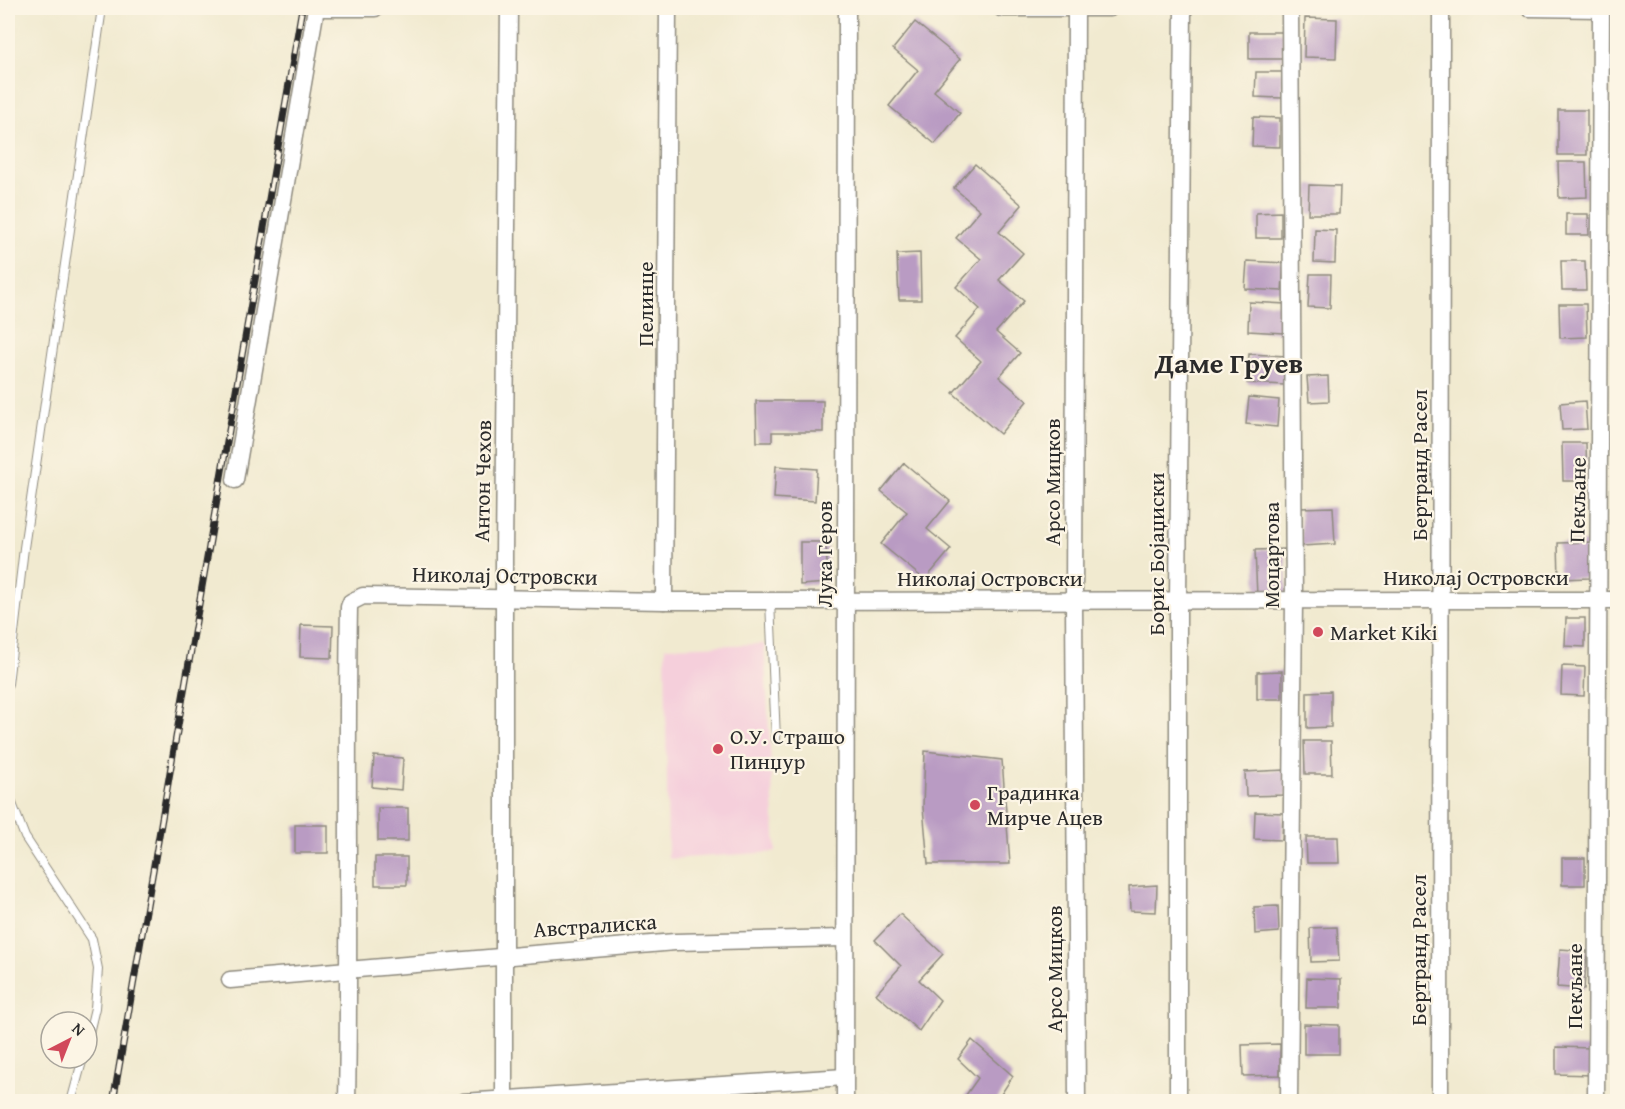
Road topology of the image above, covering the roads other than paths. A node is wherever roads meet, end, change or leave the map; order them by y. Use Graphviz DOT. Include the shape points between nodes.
graph roads {
  1 [pos="102,8"];
  2 [pos="316,8"];
  3 [pos="375,8"];
  4 [pos="509,8"];
  5 [pos="668,8"];
  6 [pos="847,8"];
  7 [pos="1001,8"];
  8 [pos="1076,8"];
  9 [pos="1110,8"];
  10 [pos="1183,8"];
  11 [pos="1290,8"];
  12 [pos="1441,8"];
  13 [pos="1529,8"];
  14 [pos="1601,8"];
  15 [pos="235,480"];
  16 [pos="506,596"];
  17 [pos="1442,598"];
  18 [pos="1599,599"];
  19 [pos="1178,600"];
  20 [pos="1617,600"];
  21 [pos="664,601"];
  22 [pos="770,601"];
  23 [pos="847,601"];
  24 [pos="1074,601"];
  25 [pos="1294,601"];
  26 [pos="8,684"];
  27 [pos="776,740"];
  28 [pos="8,793"];
  29 [pos="844,938"];
  30 [pos="503,954"];
  31 [pos="350,968"];
  32 [pos="230,980"];
  33 [pos="95,1010"];
  34 [pos="79,1070"];
  35 [pos="845,1077"];
  36 [pos="504,1100"];
  37 [pos="70,1101"];
  38 [pos="347,1101"];
  39 [pos="463,1101"];
  40 [pos="845,1101"];
  41 [pos="1077,1101"];
  42 [pos="1178,1101"];
  43 [pos="1289,1101"];
  44 [pos="1440,1101"];
  45 [pos="1596,1101"];
  1 -- 26 [label="lane"];
  2 -- 3 [label="street"];
  2 -- 15 [label="street"];
  4 -- 16 [label="street, Антон Чехов"];
  5 -- 21 [label="street, Пелинце"];
  6 -- 23 [label="street, Лука Геров"];
  7 -- 8 [label="street"];
  8 -- 9 [label="street"];
  8 -- 24 [label="street, Арсо Мицков"];
  10 -- 19 [label="street, Борис Бојаџиски"];
  11 -- 25 [label="street, Моцартова"];
  12 -- 17 [label="street, Бертранд Расел"];
  13 -- 14 [label="street"];
  14 -- 18 [label="street, Пекљане"];
  16 -- 21 [label="street, Николај Островски"];
  16 -- 30 [label="street, Антон Чехов"];
  16 -- 31 [label="street, Николај Островски" via="363,596 351,602"];
  17 -- 18 [label="street, Николај Островски"];
  17 -- 25 [label="street, Николај Островски"];
  17 -- 44 [label="street, Бертранд Расел"];
  18 -- 20 [label="street, Николај Островски"];
  18 -- 45 [label="street, Пекљане"];
  19 -- 24 [label="street, Николај Островски"];
  19 -- 25 [label="street, Николај Островски"];
  19 -- 42 [label="street, Борис Бојаџиски"];
  21 -- 22 [label="street, Николај Островски"];
  22 -- 23 [label="street, Николај Островски"];
  22 -- 27 [label="lane"];
  23 -- 24 [label="street, Николај Островски"];
  23 -- 29 [label="street, Лука Геров"];
  24 -- 41 [label="street, Арсо Мицков"];
  25 -- 43 [label="street, Моцартова"];
  28 -- 33 [label="lane" via="25,837 92,939 98,969"];
  29 -- 30 [label="street, Австралиска" via="675,942"];
  29 -- 35 [label="street, Лука Геров"];
  30 -- 31 [label="street, Австралиска"];
  30 -- 36 [label="street, Антон Чехов"];
  31 -- 32 [label="street, Австралиска"];
  31 -- 38 [label="street"];
  34 -- 37 [label="lane"];
  35 -- 36 [label="street"];
  35 -- 40 [label="street, Лука Геров"];
  36 -- 39 [label="street"];
}
